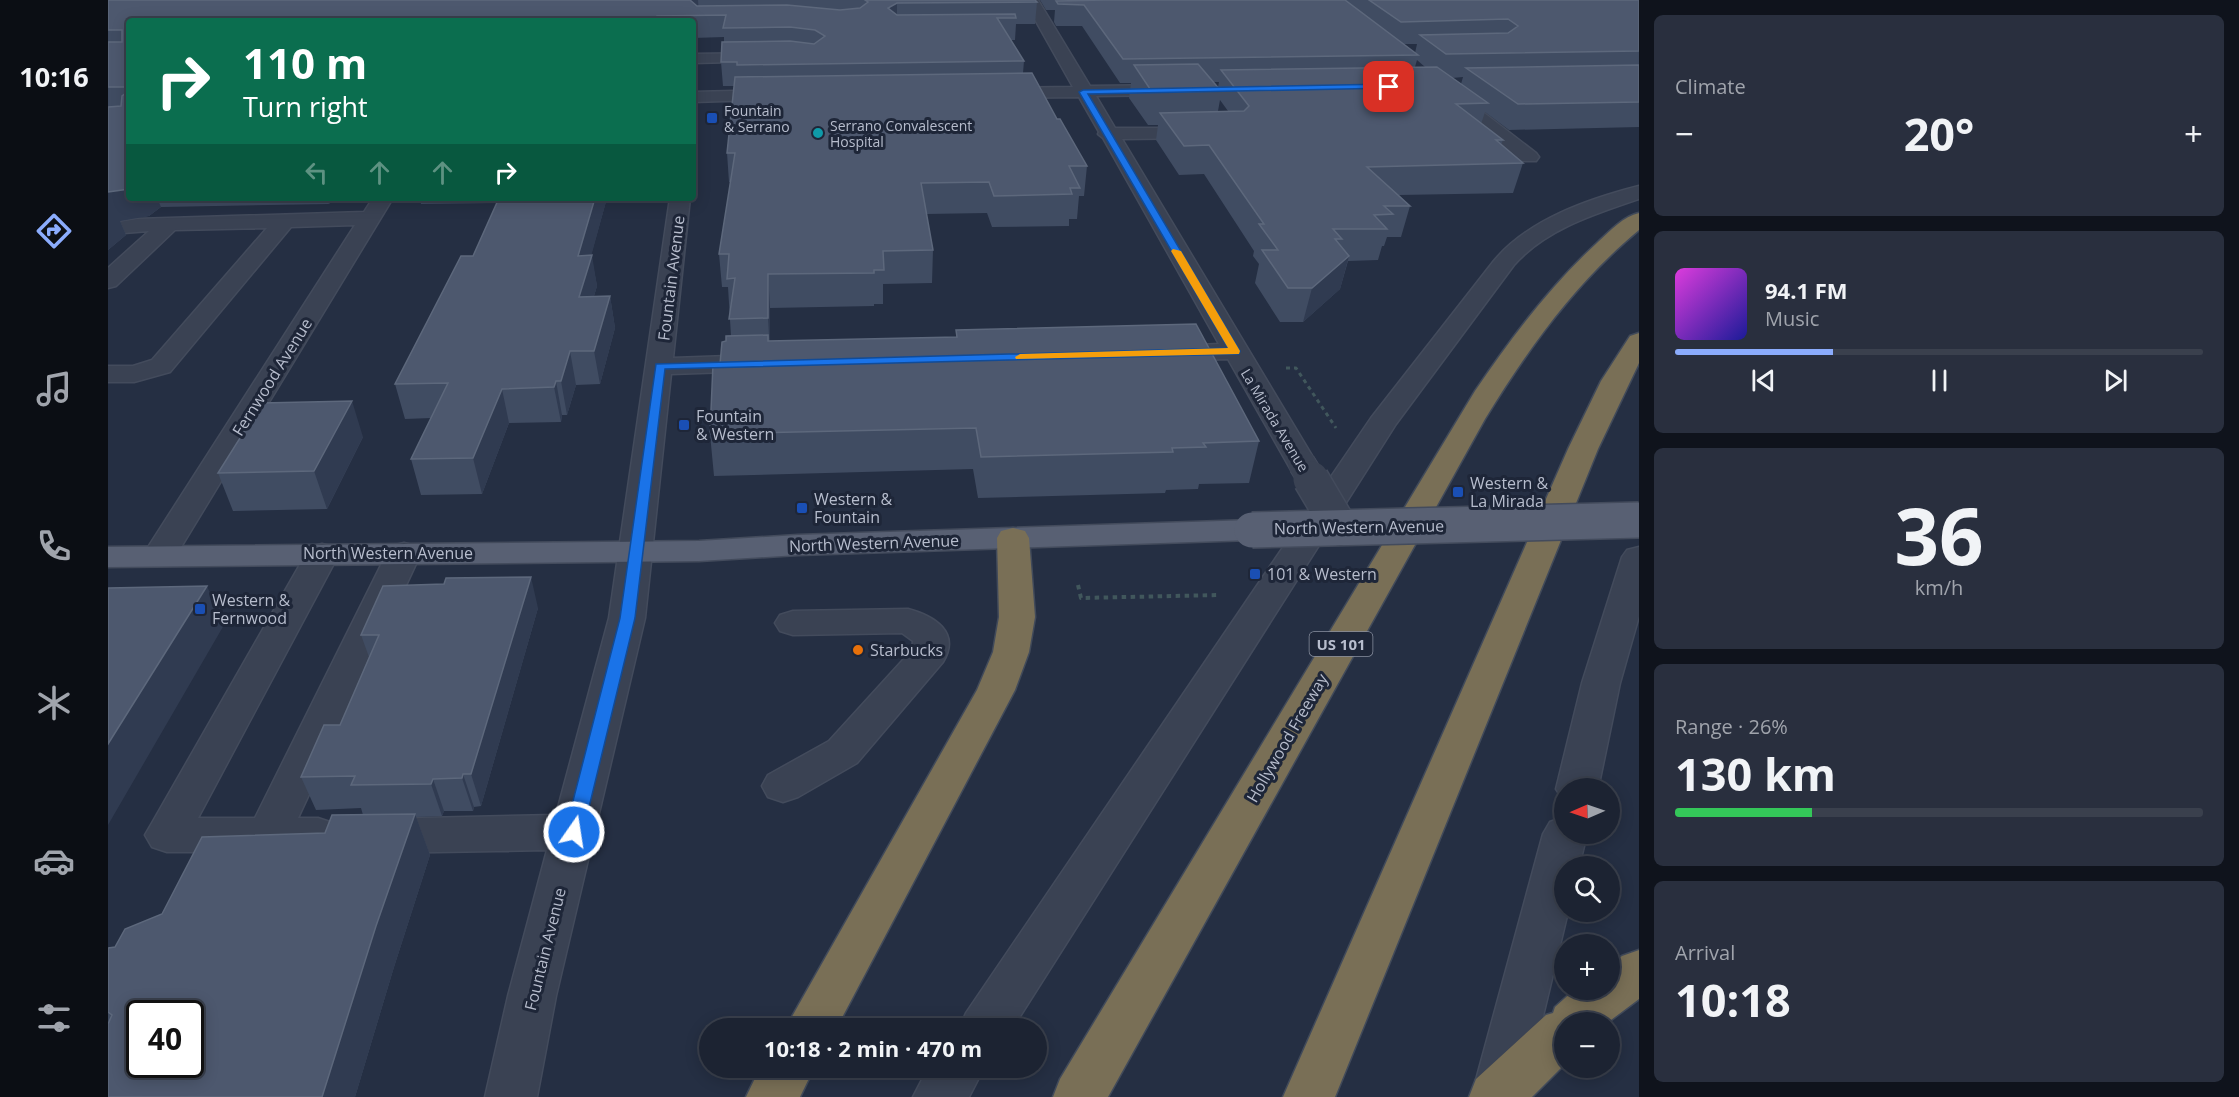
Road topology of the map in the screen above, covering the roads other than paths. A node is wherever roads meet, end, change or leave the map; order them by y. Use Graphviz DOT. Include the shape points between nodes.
graph roads {
  1 [pos="1042,19"];
  2 [pos="696,56"];
  3 [pos="779,58"];
  4 [pos="1469,85"];
  5 [pos="1189,90"];
  6 [pos="1083,92"];
  7 [pos="986,93"];
  8 [pos="798,95"];
  9 [pos="696,96"];
  10 [pos="1222,132"];
  11 [pos="1107,134"];
  12 [pos="1529,157"];
  13 [pos="1639,192"];
  14 [pos="680,201"];
  15 [pos="377,208"];
  16 [pos="1639,219"];
  17 [pos="284,221"];
  18 [pos="169,224"];
  19 [pos="108,232"];
  20 [pos="108,281"];
  21 [pos="1639,341"];
  22 [pos="1235,351"];
  23 [pos="1136,354"];
  24 [pos="783,363"];
  25 [pos="660,366"];
  26 [pos="108,374"];
  27 [pos="1639,520"];
  28 [pos="1340,528"];
  29 [pos="1013,538"];
  30 [pos="637,551"];
  31 [pos="404,553"];
  32 [pos="322,554"];
  33 [pos="160,555"];
  34 [pos="108,557"];
  35 [pos="1639,557"];
  36 [pos="793,623"];
  37 [pos="1579,778"];
  38 [pos="783,786"];
  39 [pos="574,832"];
  40 [pos="268,835"];
  41 [pos="1562,844"];
  42 [pos="1639,971"];
  43 [pos="1585,1012"];
  44 [pos="816,1018"];
  45 [pos="991,1018"];
  46 [pos="1554,1041"];
  47 [pos="782,1078"];
  48 [pos="951,1078"];
  49 [pos="1497,1094"];
  50 [pos="511,1097"];
  51 [pos="772,1097"];
  52 [pos="939,1097"];
  53 [pos="1079,1097"];
  54 [pos="1309,1097"];
  1 -- 6 [label="street, La Mirada Avenue"];
  2 -- 3 [label="street"];
  4 -- 12 [label="street" via="1433,86"];
  5 -- 6 [label="street"];
  6 -- 7 [label="street"];
  6 -- 11 [label="street, La Mirada Avenue"];
  8 -- 9 [label="street"];
  10 -- 11 [label="street"];
  11 -- 22 [label="street, La Mirada Avenue"];
  13 -- 45 [label="street" via="1588,210 1522,245 1442,339 1357,459"];
  14 -- 25 [label="street, Fountain Avenue"];
  15 -- 17 [label="street"];
  15 -- 33 [label="street, Fernwood Avenue"];
  16 -- 53 [label="highway, Hollywood Freeway / US 101" via="1550,304 1511,354"];
  17 -- 18 [label="street"];
  17 -- 26 [label="street" via="161,366 134,374"];
  18 -- 19 [label="street" via="129,226"];
  18 -- 20 [label="street"];
  21 -- 54 [label="highway" via="1582,449"];
  22 -- 23 [label="street"];
  22 -- 28 [label="street, La Mirada Avenue, bridge"];
  24 -- 25 [label="street"];
  25 -- 30 [label="street, Fountain Avenue"];
  27 -- 28 [label="main road, North Western Avenue, bridge"];
  28 -- 29 [label="main road, North Western Avenue, bridge"];
  29 -- 30 [label="main road, North Western Avenue"];
  29 -- 44 [label="highway" via="1017,617 1011,652 996,690"];
  30 -- 31 [label="main road, North Western Avenue"];
  30 -- 39 [label="street, Fountain Avenue" via="627,618"];
  31 -- 32 [label="main road, North Western Avenue"];
  31 -- 40 [label="street"];
  32 -- 33 [label="main road, North Western Avenue"];
  32 -- 40 [label="street" via="167,835"];
  33 -- 34 [label="main road, North Western Avenue"];
  35 -- 37 [label="street" via="1601,683"];
  36 -- 38 [label="street" via="908,621 922,628 931,639 930,652 843,752"];
  39 -- 40 [label="street" via="397,837"];
  39 -- 50 [label="street, Fountain Avenue"];
  41 -- 49 [label="street"];
  42 -- 43 [label="highway"];
  46 -- 49 [label="highway"];
  47 -- 51 [label="highway"];
  48 -- 52 [label="street"];
}
